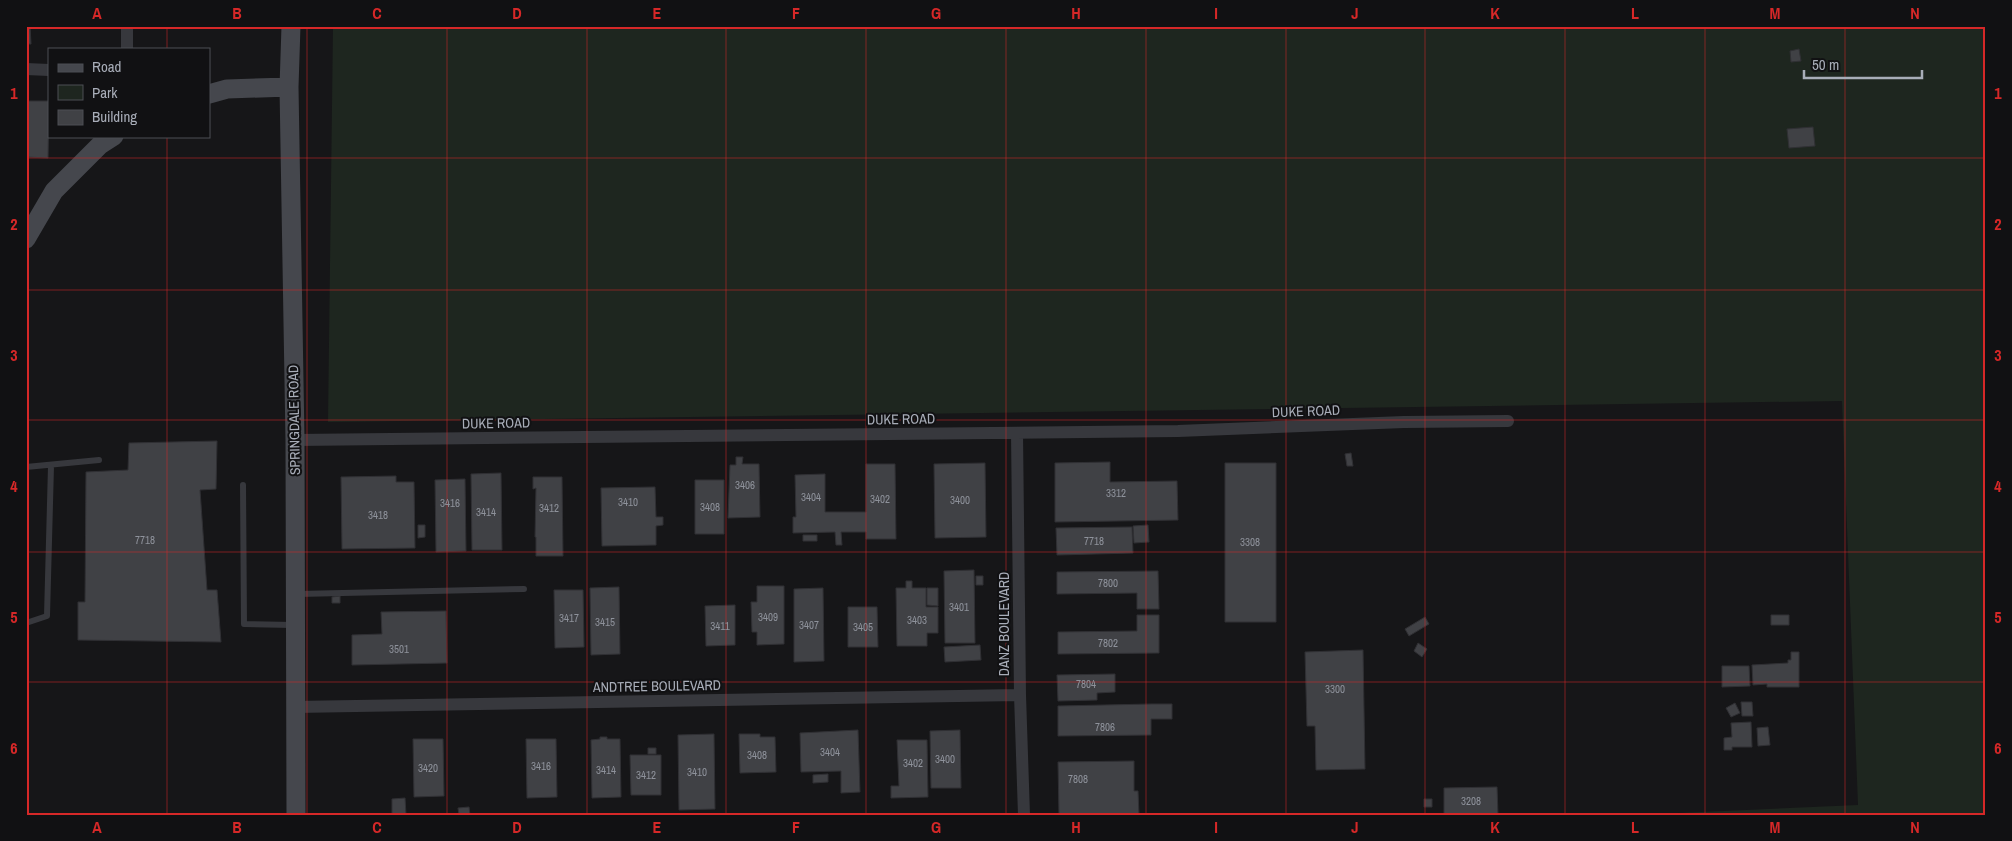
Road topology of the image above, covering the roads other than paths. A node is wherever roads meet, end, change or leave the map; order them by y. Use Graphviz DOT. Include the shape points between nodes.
graph roads {
  1 [pos="127,26"];
  2 [pos="291,26"];
  3 [pos="127,48"];
  4 [pos="26,69"];
  5 [pos="48,70"];
  6 [pos="289,87"];
  7 [pos="210,94"];
  8 [pos="111,138"];
  9 [pos="26,239"];
  10 [pos="1508,422"];
  11 [pos="1017,433"];
  12 [pos="295,440"];
  13 [pos="99,460"];
  14 [pos="51,466"];
  15 [pos="26,467"];
  16 [pos="243,485"];
  17 [pos="524,588"];
  18 [pos="295,594"];
  19 [pos="26,623"];
  20 [pos="294,625"];
  21 [pos="1020,695"];
  22 [pos="294,707"];
  23 [pos="296,815"];
  24 [pos="1024,815"];
  1 -- 3 [label="street"];
  2 -- 6 [label="main road, SPRINGDALE ROAD"];
  4 -- 5 [label="street"];
  6 -- 7 [label="main road" via="227,89"];
  6 -- 12 [label="main road, SPRINGDALE ROAD"];
  8 -- 9 [label="main road" via="54,192"];
  10 -- 11 [label="street, DUKE ROAD"];
  11 -- 12 [label="street, DUKE ROAD"];
  11 -- 21 [label="street, DANZ BOULEVARD"];
  12 -- 18 [label="main road, SPRINGDALE ROAD"];
  13 -- 14 [label="lane"];
  14 -- 15 [label="lane"];
  14 -- 19 [label="lane" via="47,616"];
  16 -- 20 [label="lane" via="244,624"];
  17 -- 18 [label="lane"];
  18 -- 20 [label="main road, SPRINGDALE ROAD"];
  20 -- 22 [label="main road, SPRINGDALE ROAD"];
  21 -- 22 [label="street, ANDTREE BOULEVARD"];
  21 -- 24 [label="street, DANZ BOULEVARD"];
  22 -- 23 [label="main road, SPRINGDALE ROAD"];
}
